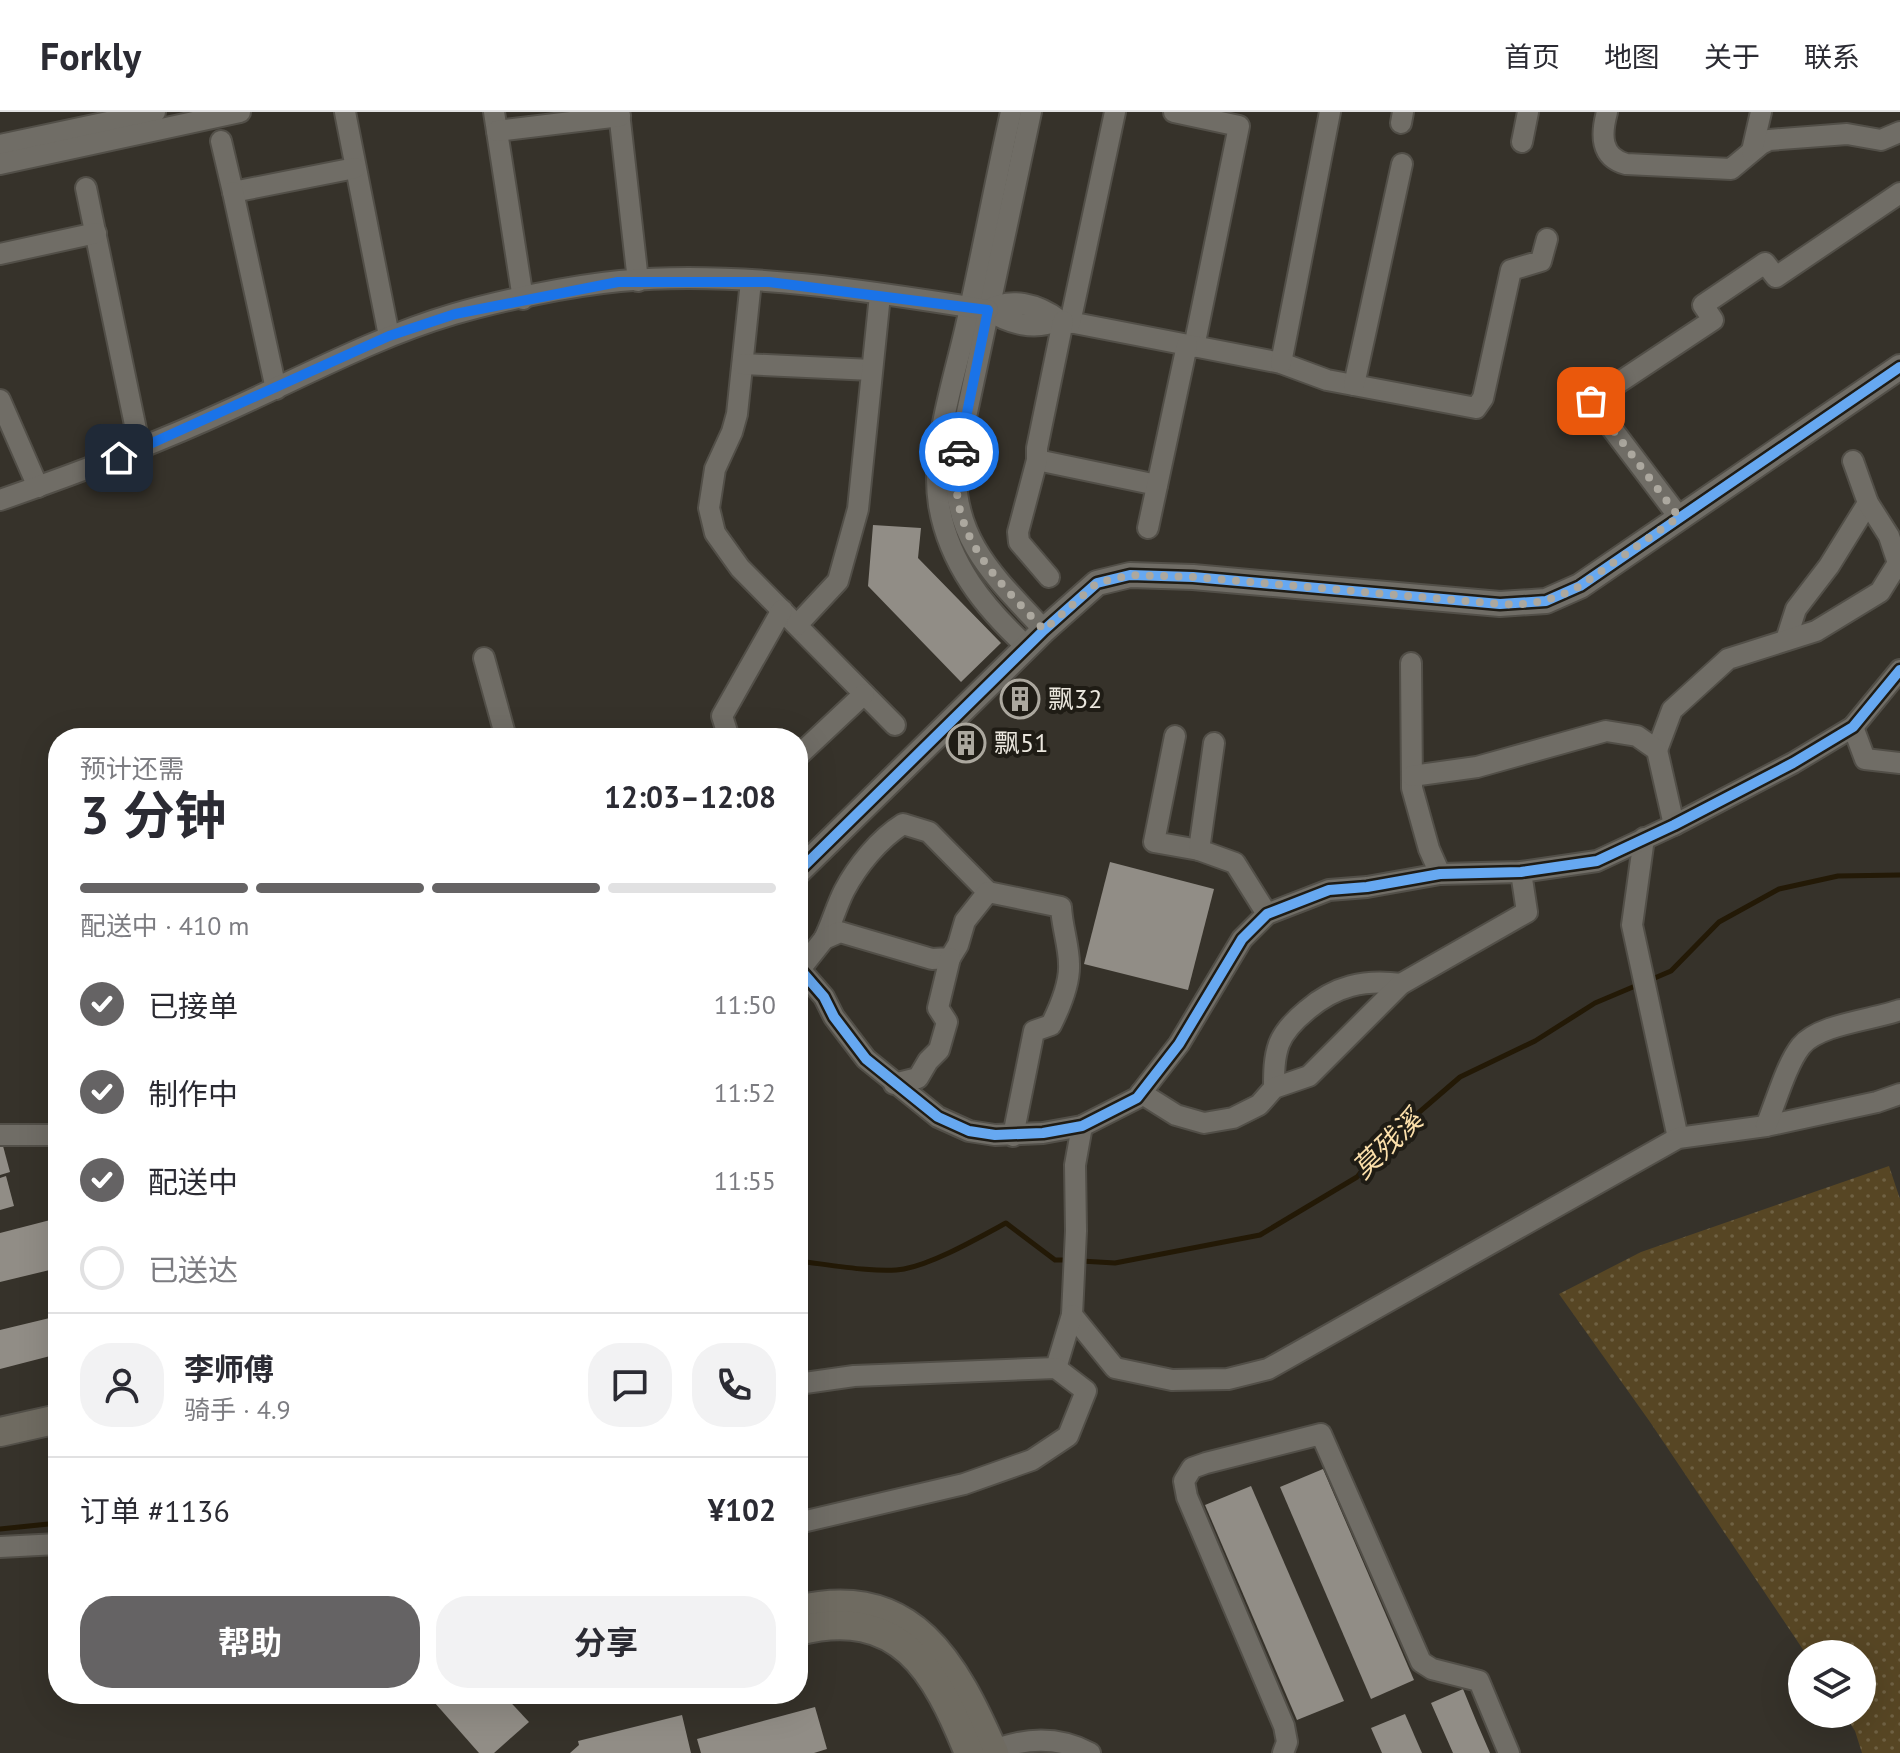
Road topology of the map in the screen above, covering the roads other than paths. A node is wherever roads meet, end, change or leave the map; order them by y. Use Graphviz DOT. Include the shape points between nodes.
graph roads {
  1 [pos="240,112"];
  2 [pos="345,112"];
  3 [pos="1011,112"];
  4 [pos="1031,112"];
  5 [pos="1115,112"];
  6 [pos="1174,112"];
  7 [pos="1330,112"];
  8 [pos="1528,112"];
  9 [pos="1607,112"];
  10 [pos="1761,112"];
  11 [pos="620,114"];
  12 [pos="142,118"];
  13 [pos="495,122"];
  14 [pos="1900,132"];
  15 [pos="221,141"];
  16 [pos="1522,142"];
  17 [pos="0,145"];
  18 [pos="1752,151"];
  19 [pos="0,164"];
  20 [pos="1402,164"];
  21 [pos="355,168"];
  22 [pos="86,188"];
  23 [pos="233,192"];
  24 [pos="1900,193"];
  25 [pos="96,233"];
  26 [pos="1547,239"];
  27 [pos="0,254"];
  28 [pos="638,281"];
  29 [pos="751,281"];
  30 [pos="880,295"];
  31 [pos="523,299"];
  32 [pos="979,308"];
  33 [pos="1064,321"];
  34 [pos="389,336"];
  35 [pos="1190,346"];
  36 [pos="1281,363"];
  37 [pos="743,364"];
  38 [pos="1900,367"];
  39 [pos="872,370"];
  40 [pos="1354,385"];
  41 [pos="276,389"];
  42 [pos="0,400"];
  43 [pos="140,449"];
  44 [pos="1037,460"];
  45 [pos="1853,461"];
  46 [pos="1157,485"];
  47 [pos="38,487"];
  48 [pos="0,500"];
  49 [pos="1868,503"];
  50 [pos="1679,517"];
  51 [pos="1148,528"];
  52 [pos="984,563"];
  53 [pos="965,577"];
  54 [pos="1049,577"];
  55 [pos="782,610"];
  56 [pos="797,625"];
  57 [pos="1035,638"];
  58 [pos="1786,640"];
  59 [pos="484,658"];
  60 [pos="1411,663"];
  61 [pos="1900,670"];
  62 [pos="864,694"];
  63 [pos="895,725"];
  64 [pos="1853,727"];
  65 [pos="503,728"];
  66 [pos="726,728"];
  67 [pos="1175,736"];
  68 [pos="1214,743"];
  69 [pos="808,747"];
  70 [pos="1657,750"];
  71 [pos="1900,763"];
  72 [pos="1412,776"];
  73 [pos="1674,825"];
  74 [pos="1644,838"];
  75 [pos="1199,850"];
  76 [pos="808,862"];
  77 [pos="1521,872"];
  78 [pos="1440,874"];
  79 [pos="988,892"];
  80 [pos="1267,914"];
  81 [pos="824,939"];
  82 [pos="808,957"];
  83 [pos="950,958"];
  84 [pos="808,979"];
  85 [pos="1401,984"];
  86 [pos="1900,1010"];
  87 [pos="894,1084"];
  88 [pos="1274,1088"];
  89 [pos="1141,1093"];
  90 [pos="1900,1094"];
  91 [pos="1082,1126"];
  92 [pos="1766,1126"];
  93 [pos="0,1135"];
  94 [pos="48,1135"];
  95 [pos="1013,1136"];
  96 [pos="1678,1138"];
  97 [pos="1072,1315"];
  98 [pos="1056,1368"];
  99 [pos="1115,1368"];
  100 [pos="808,1383"];
  101 [pos="1086,1391"];
  102 [pos="48,1421"];
  103 [pos="0,1432"];
  104 [pos="808,1521"];
  105 [pos="48,1545"];
  106 [pos="0,1547"];
  107 [pos="808,1608"];
  108 [pos="808,1629"];
  109 [pos="1289,1749"];
  110 [pos="986,1752"];
  111 [pos="1090,1753"];
  112 [pos="1509,1753"];
  1 -- 12 [label="street"];
  2 -- 21 [label="street"];
  3 -- 32 [label="street"];
  4 -- 32 [label="street"];
  5 -- 33 [label="street"];
  6 -- 35 [label="street" via="1239,126"];
  7 -- 36 [label="street"];
  8 -- 16 [label="street"];
  9 -- 18 [label="street" via="1602,134 1606,148 1626,164 1731,169"];
  10 -- 18 [label="street"];
  11 -- 13 [label="street"];
  11 -- 28 [label="street"];
  12 -- 17 [label="street"];
  12 -- 19 [label="street"];
  13 -- 31 [label="street"];
  14 -- 18 [label="street" via="1881,140 1847,134 1769,140"];
  15 -- 23 [label="street"];
  20 -- 40 [label="street"];
  21 -- 23 [label="street"];
  21 -- 34 [label="street"];
  22 -- 25 [label="street"];
  23 -- 41 [label="street"];
  24 -- 50 [label="street" via="1776,277 1765,263 1727,288 1703,305 1713,320 1591,401"];
  25 -- 27 [label="street"];
  25 -- 43 [label="street"];
  26 -- 40 [label="street" via="1541,261 1511,270 1483,398 1476,408"];
  28 -- 29 [label="street"];
  28 -- 31 [label="street"];
  29 -- 30 [label="street"];
  29 -- 37 [label="street"];
  30 -- 32 [label="street"];
  30 -- 39 [label="street"];
  31 -- 34 [label="street"];
  32 -- 33 [label="street" via="1019,324"];
  32 -- 52 [label="street" via="956,479 966,532"];
  32 -- 53 [label="street" via="945,420 937,484 944,524"];
  33 -- 35 [label="street"];
  33 -- 44 [label="street"];
  34 -- 41 [label="street"];
  35 -- 36 [label="street"];
  35 -- 46 [label="street"];
  36 -- 40 [label="street"];
  37 -- 39 [label="street"];
  37 -- 55 [label="street" via="737,414 715,469 709,508 725,549"];
  38 -- 50 [label="street"];
  39 -- 56 [label="street" via="858,509 844,565 838,581"];
  41 -- 43 [label="street"];
  42 -- 47 [label="street"];
  43 -- 47 [label="street"];
  44 -- 46 [label="street"];
  44 -- 54 [label="street" via="1019,542"];
  45 -- 49 [label="street"];
  46 -- 51 [label="street"];
  47 -- 48 [label="street"];
  49 -- 58 [label="street" via="1796,609"];
  49 -- 58 [label="street" via="1889,536 1898,563 1880,592 1816,631"];
  50 -- 57 [label="street" via="1580,586 1546,601 1514,605 1130,575 1097,583"];
  52 -- 53 [label="street"];
  52 -- 57 [label="street"];
  53 -- 57 [label="street" via="982,602"];
  55 -- 56 [label="street"];
  55 -- 66 [label="street" via="722,716"];
  56 -- 62 [label="street"];
  57 -- 76 [label="street"];
  58 -- 70 [label="street" via="1728,659 1672,710"];
  59 -- 65 [label="street"];
  60 -- 72 [label="street"];
  61 -- 64 [label="street"];
  62 -- 63 [label="street"];
  62 -- 69 [label="street"];
  64 -- 71 [label="street" via="1865,759"];
  64 -- 73 [label="street"];
  67 -- 75 [label="street" via="1154,842"];
  68 -- 75 [label="street"];
  70 -- 72 [label="street" via="1637,736 1606,731 1477,767"];
  70 -- 73 [label="street"];
  72 -- 78 [label="street"];
  73 -- 74 [label="street"];
  74 -- 77 [label="street" via="1597,861"];
  74 -- 96 [label="street" via="1632,925"];
  75 -- 80 [label="street" via="1235,863"];
  77 -- 78 [label="street"];
  77 -- 85 [label="street" via="1527,912"];
  78 -- 80 [label="street" via="1329,890"];
  79 -- 81 [label="street" via="929,832 903,824 883,836 844,891"];
  79 -- 83 [label="street" via="965,921"];
  79 -- 95 [label="street" via="1061,907 1070,965 1051,1025 1034,1031"];
  80 -- 89 [label="street" via="1242,939 1179,1044"];
  81 -- 82 [label="street"];
  81 -- 83 [label="street" via="840,932 932,959"];
  83 -- 87 [label="street" via="938,1008 947,1022 939,1050 918,1078"];
  84 -- 87 [label="street" via="866,1059"];
  85 -- 88 [label="street" via="1320,1067"];
  85 -- 88 [label="street" via="1376,981 1340,987 1322,997 1280,1041"];
  86 -- 92 [label="street" via="1823,1031 1802,1044"];
  87 -- 95 [label="street" via="938,1117 969,1131"];
  88 -- 89 [label="street" via="1259,1105 1233,1118 1204,1123 1176,1115"];
  89 -- 91 [label="street"];
  90 -- 92 [label="street"];
  91 -- 95 [label="street"];
  91 -- 97 [label="street" via="1075,1165"];
  92 -- 96 [label="street"];
  93 -- 94 [label="street"];
  96 -- 99 [label="street" via="1268,1369 1228,1379 1172,1380"];
  97 -- 98 [label="street"];
  97 -- 99 [label="street"];
  98 -- 100 [label="street"];
  98 -- 101 [label="street"];
  99 -- 101 [label="street"];
  101 -- 104 [label="street" via="1068,1436 1032,1460 964,1484"];
  102 -- 103 [label="main road"];
  105 -- 106 [label="street"];
  107 -- 110 [label="main road" via="859,1606 902,1620 923,1635 961,1683"];
  108 -- 110 [label="main road" via="837,1625 892,1638 932,1676"];
  109 -- 112 [label="street" via="1184,1481 1192,1468 1206,1463 1321,1434 1421,1662 1479,1681"];
  110 -- 111 [label="street" via="1036,1739"];
}
